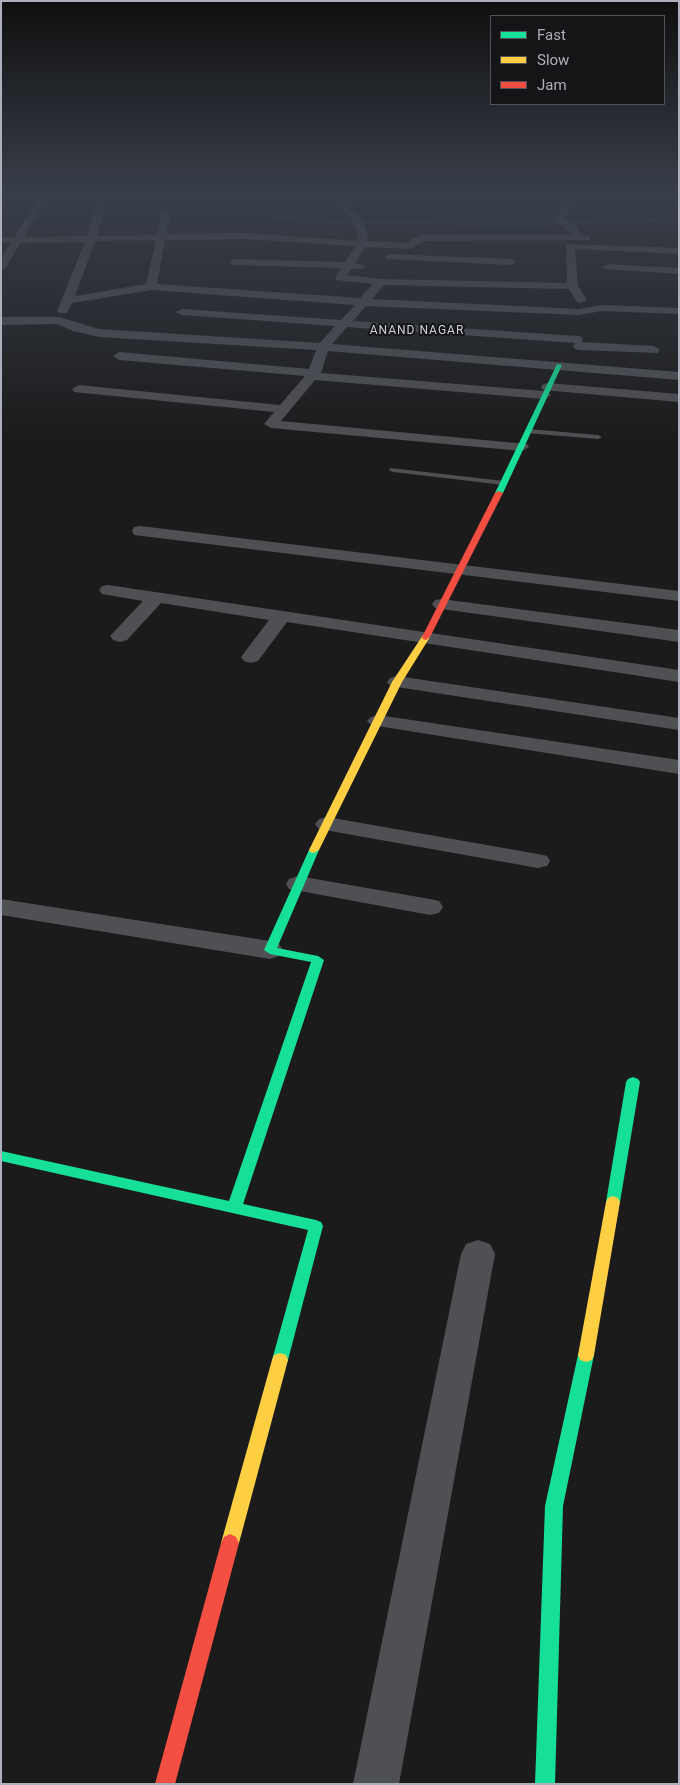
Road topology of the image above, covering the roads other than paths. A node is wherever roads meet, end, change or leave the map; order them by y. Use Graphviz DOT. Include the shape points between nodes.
graph roads {
  1 [pos="76,278"];
  2 [pos="153,278"];
  3 [pos="347,278"];
  4 [pos="384,278"];
  5 [pos="415,278"];
  6 [pos="518,278"];
  7 [pos="572,278"];
  8 [pos="381,282"];
  9 [pos="573,286"];
  10 [pos="151,287"];
  11 [pos="68,300"];
  12 [pos="363,302"];
  13 [pos="679,311"];
  14 [pos="182,312"];
  15 [pos="59,320"];
  16 [pos="1,321"];
  17 [pos="342,324"];
  18 [pos="580,327"];
  19 [pos="324,347"];
  20 [pos="622,349"];
  21 [pos="119,356"];
  22 [pos="559,365"];
  23 [pos="575,366"];
  24 [pos="612,370"];
  25 [pos="646,373"];
  26 [pos="313,374"];
  27 [pos="679,376"];
  28 [pos="79,389"];
  29 [pos="546,391"];
  30 [pos="601,392"];
  31 [pos="635,395"];
  32 [pos="679,398"];
  33 [pos="284,408"];
  34 [pos="529,431"];
  35 [pos="598,437"];
  36 [pos="522,447"];
  37 [pos="393,470"];
  38 [pos="504,483"];
  39 [pos="140,531"];
  40 [pos="458,570"];
  41 [pos="108,590"];
  42 [pos="679,596"];
  43 [pos="157,598"];
  44 [pos="442,604"];
  45 [pos="282,616"];
  46 [pos="120,636"];
  47 [pos="679,636"];
  48 [pos="425,638"];
  49 [pos="250,657"];
  50 [pos="679,676"];
  51 [pos="397,682"];
  52 [pos="378,721"];
  53 [pos="679,724"];
  54 [pos="679,767"];
  55 [pos="327,824"];
  56 [pos="538,861"];
  57 [pos="298,884"];
  58 [pos="1,907"];
  59 [pos="430,907"];
  60 [pos="270,950"];
  61 [pos="633,1082"];
  62 [pos="1,1156"];
  63 [pos="234,1208"];
  64 [pos="478,1254"];
  65 [pos="165,1784"];
  66 [pos="376,1784"];
  67 [pos="545,1784"];
  1 -- 11 [label="street"];
  2 -- 10 [label="street"];
  3 -- 8 [label="street"];
  4 -- 8 [label="street"];
  5 -- 8 [label="street"];
  6 -- 9 [label="street"];
  7 -- 9 [label="street"];
  8 -- 12 [label="street"];
  9 -- 18 [label="street"];
  10 -- 11 [label="street"];
  10 -- 12 [label="street"];
  11 -- 15 [label="street"];
  12 -- 17 [label="street"];
  12 -- 18 [label="street"];
  13 -- 18 [label="street" via="602,308"];
  14 -- 17 [label="street"];
  15 -- 16 [label="street"];
  15 -- 19 [label="street" via="99,333"];
  17 -- 18 [label="street"];
  17 -- 19 [label="street"];
  18 -- 20 [label="street"];
  18 -- 23 [label="street"];
  19 -- 22 [label="street"];
  19 -- 26 [label="street"];
  20 -- 24 [label="street"];
  20 -- 25 [label="street" via="656,346"];
  21 -- 26 [label="street"];
  22 -- 23 [label="street"];
  22 -- 29 [label="street"];
  23 -- 24 [label="street"];
  24 -- 25 [label="street"];
  24 -- 30 [label="street"];
  25 -- 27 [label="street"];
  25 -- 31 [label="street"];
  26 -- 29 [label="street"];
  26 -- 33 [label="street"];
  28 -- 33 [label="street"];
  29 -- 30 [label="street"];
  29 -- 34 [label="street"];
  30 -- 31 [label="street"];
  31 -- 32 [label="street"];
  33 -- 36 [label="street" via="271,424"];
  34 -- 35 [label="lane"];
  34 -- 36 [label="street"];
  36 -- 38 [label="street"];
  37 -- 38 [label="lane"];
  38 -- 40 [label="street"];
  39 -- 40 [label="street"];
  40 -- 42 [label="street"];
  40 -- 44 [label="street"];
  41 -- 43 [label="street"];
  43 -- 45 [label="street"];
  43 -- 46 [label="street"];
  44 -- 47 [label="street"];
  44 -- 48 [label="street"];
  45 -- 48 [label="street"];
  45 -- 49 [label="street"];
  48 -- 50 [label="street"];
  48 -- 51 [label="street"];
  51 -- 52 [label="street"];
  51 -- 53 [label="street"];
  52 -- 54 [label="street"];
  52 -- 55 [label="street"];
  55 -- 56 [label="street"];
  55 -- 57 [label="street"];
  57 -- 59 [label="street"];
  57 -- 60 [label="street"];
  58 -- 60 [label="street"];
  60 -- 63 [label="street" via="318,960"];
  61 -- 67 [label="street" via="591,1331 554,1506"];
  62 -- 63 [label="street"];
  63 -- 65 [label="street" via="316,1226"];
  64 -- 66 [label="street"];
}
